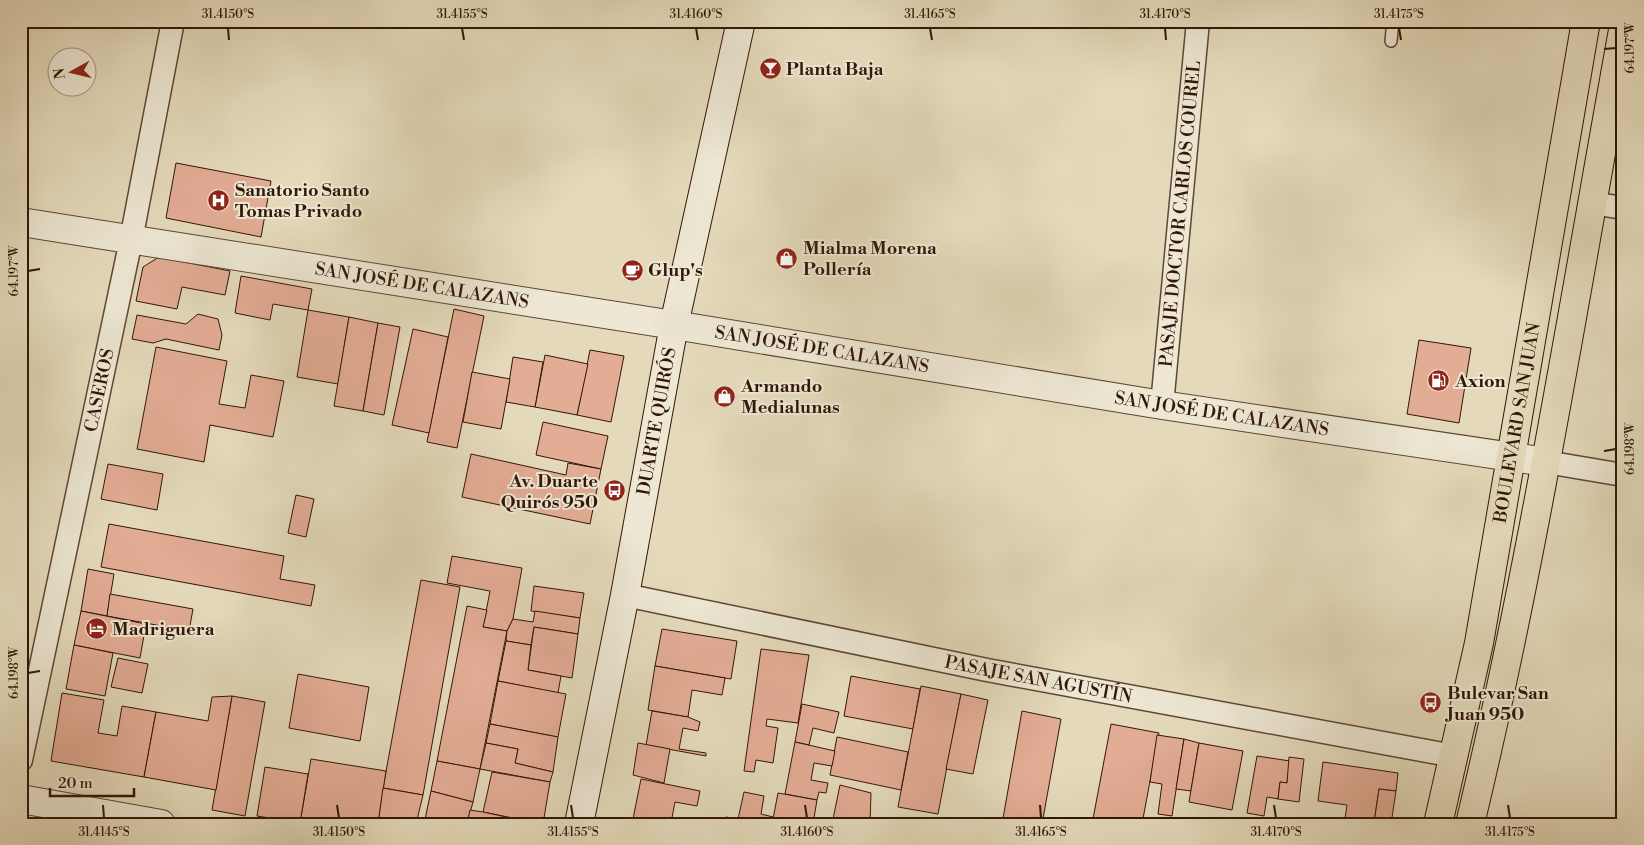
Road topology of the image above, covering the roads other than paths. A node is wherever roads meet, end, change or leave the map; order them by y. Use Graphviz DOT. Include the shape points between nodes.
graph roads {
  1 [pos="173,21"];
  2 [pos="741,21"];
  3 [pos="1198,21"];
  4 [pos="1393,21"];
  5 [pos="1586,21"];
  6 [pos="1623,30"];
  7 [pos="1391,41"];
  8 [pos="1592,203"];
  9 [pos="1623,208"];
  10 [pos="21,222"];
  11 [pos="131,240"];
  12 [pos="674,325"];
  13 [pos="1162,405"];
  14 [pos="1512,456"];
  15 [pos="1546,462"];
  16 [pos="1623,474"];
  17 [pos="624,595"];
  18 [pos="1454,756"];
  19 [pos="21,760"];
  20 [pos="21,799"];
  21 [pos="161,824"];
  22 [pos="579,824"];
  23 [pos="1438,824"];
  24 [pos="1470,824"];
  1 -- 11 [label="street, CASEROS"];
  2 -- 12 [label="street, DUARTE QUIRÓS"];
  3 -- 13 [label="street, PASAJE DOCTOR CARLOS COUREL"];
  4 -- 7 [label="lane"];
  5 -- 14 [label="main road, BOULEVARD SAN JUAN"];
  6 -- 8 [label="main road, BOULEVARD SAN JUAN"];
  8 -- 9 [label="street"];
  8 -- 15 [label="main road, BOULEVARD SAN JUAN"];
  10 -- 11 [label="street, SAN JOSÉ DE CALAZANS"];
  11 -- 12 [label="street, SAN JOSÉ DE CALAZANS"];
  11 -- 19 [label="street, CASEROS"];
  12 -- 13 [label="street, SAN JOSÉ DE CALAZANS"];
  12 -- 17 [label="street, DUARTE QUIRÓS"];
  13 -- 14 [label="street, SAN JOSÉ DE CALAZANS"];
  14 -- 15 [label="street, SAN JOSÉ DE CALAZANS"];
  14 -- 18 [label="main road, BOULEVARD SAN JUAN" via="1479,643"];
  15 -- 16 [label="street, SAN JOSÉ DE CALAZANS"];
  15 -- 24 [label="main road, BOULEVARD SAN JUAN" via="1494,724"];
  17 -- 18 [label="street, PASAJE SAN AGUSTÍN" via="987,670"];
  17 -- 22 [label="street, DUARTE QUIRÓS"];
  18 -- 23 [label="main road, BOULEVARD SAN JUAN"];
  20 -- 21 [label="street"];
}
